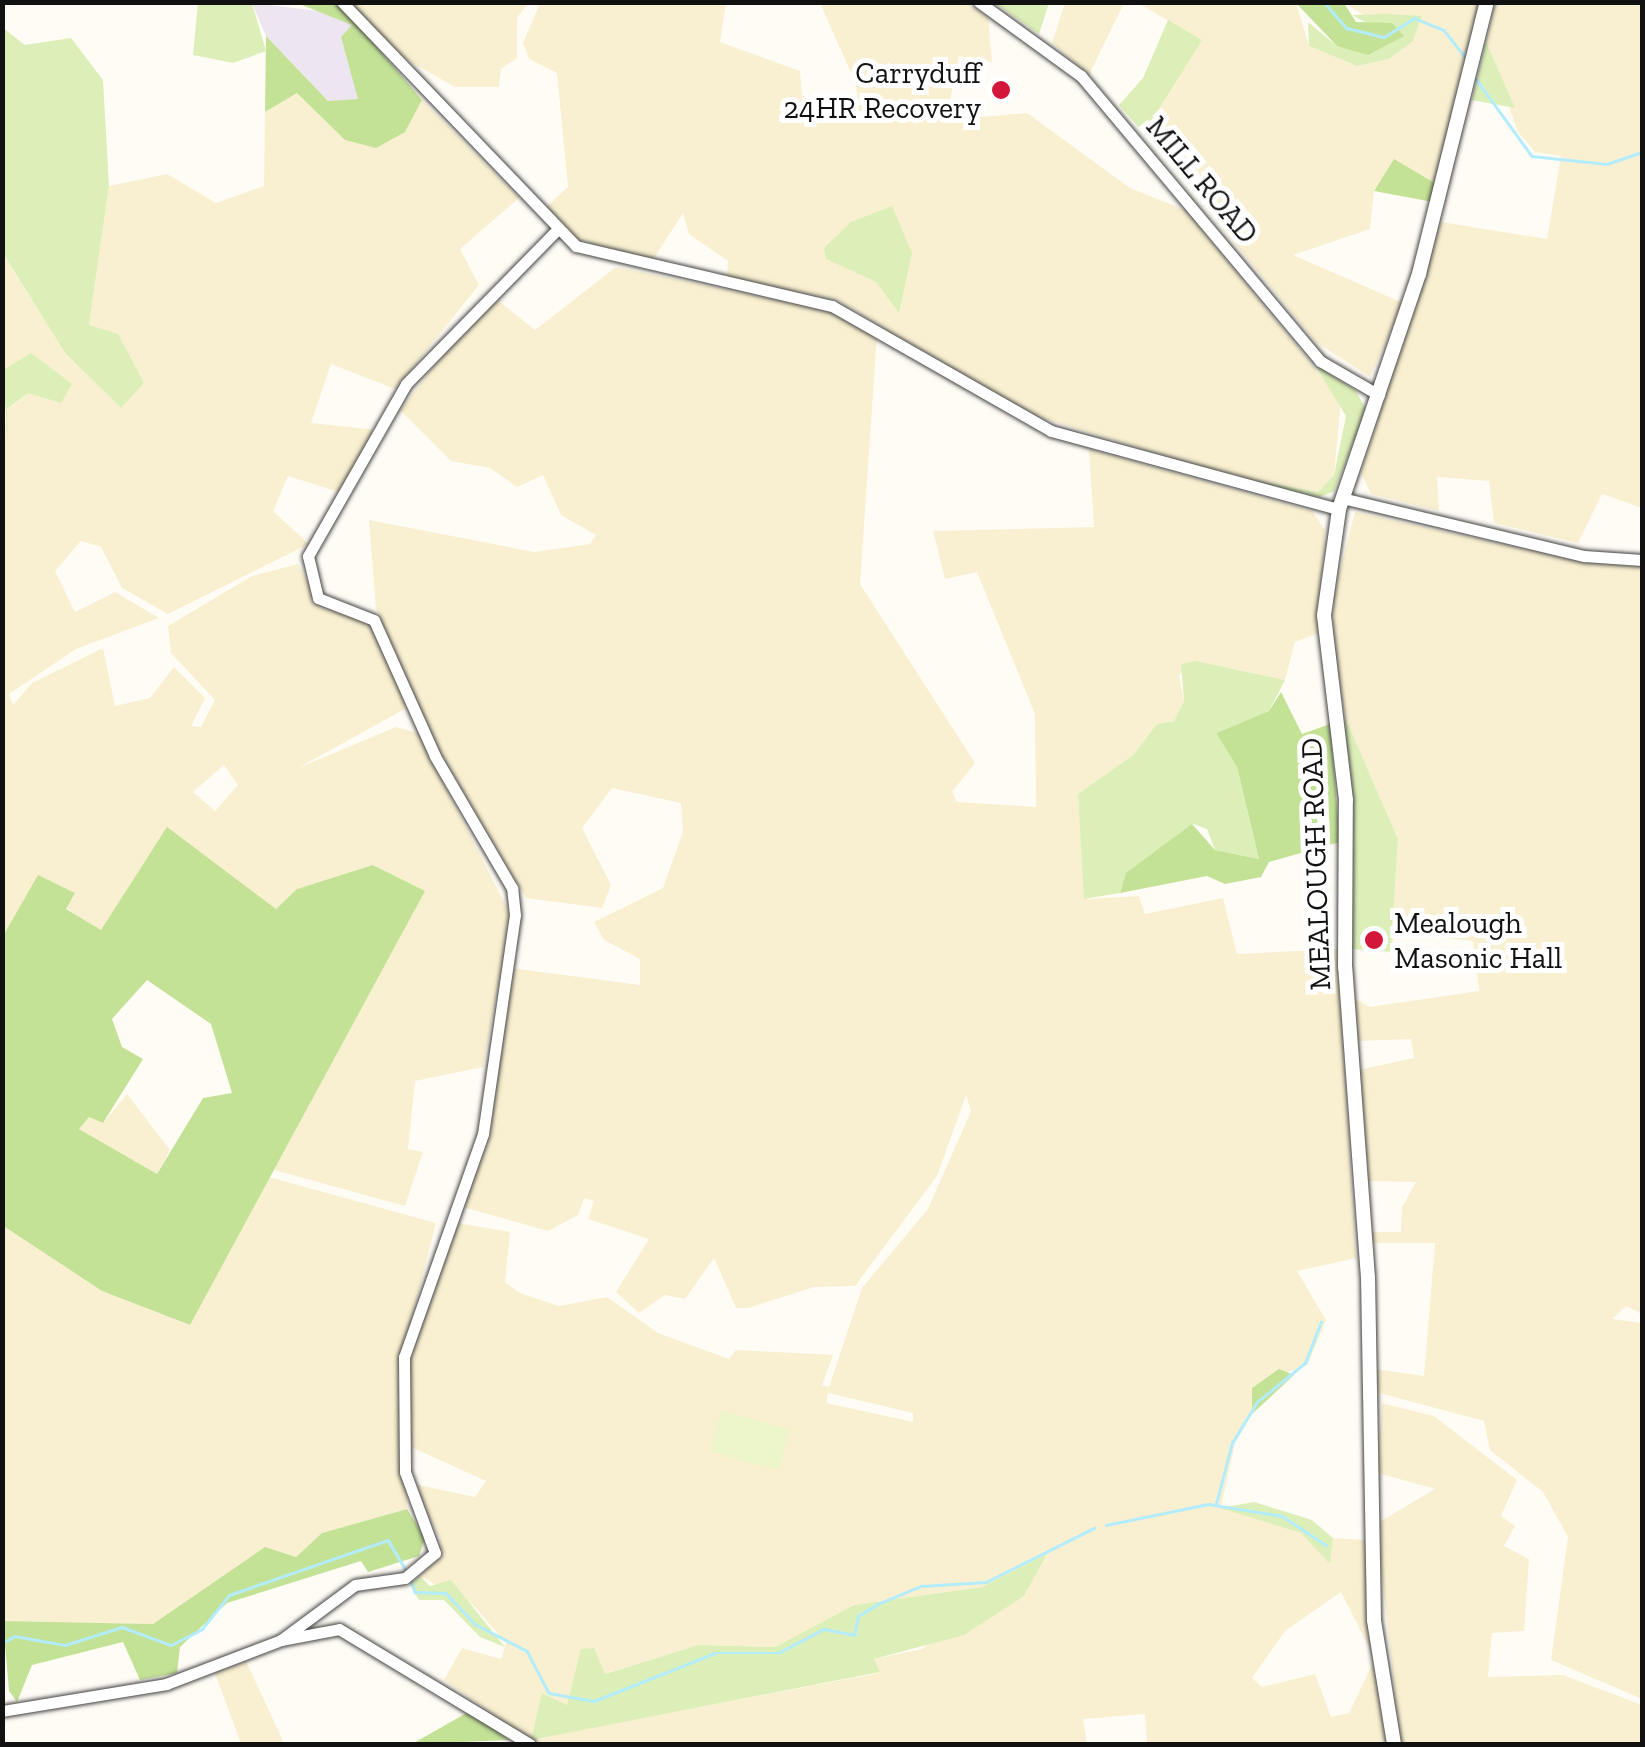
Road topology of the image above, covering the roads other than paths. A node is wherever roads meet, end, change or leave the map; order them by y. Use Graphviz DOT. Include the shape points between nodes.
graph roads {
  1 [pos="342,2"];
  2 [pos="979,2"];
  3 [pos="1487,2"];
  4 [pos="556,232"];
  5 [pos="1379,395"];
  6 [pos="1340,503"];
  7 [pos="1642,560"];
  8 [pos="281,1640"];
  9 [pos="2,1710"];
  10 [pos="530,1744"];
  11 [pos="1394,1744"];
  1 -- 4 [label="street"];
  2 -- 5 [label="street, MILL ROAD" via="1081,76 1320,361"];
  3 -- 5 [label="street, MEALOUGH ROAD"];
  4 -- 6 [label="street" via="614,261 832,306 1051,431"];
  4 -- 8 [label="street" via="406,384 306,566 318,598 374,620 516,901 483,1134 404,1357 406,1472 435,1553 410,1576 355,1586"];
  5 -- 6 [label="street, MEALOUGH ROAD"];
  6 -- 7 [label="street" via="1584,556"];
  6 -- 11 [label="street, MEALOUGH ROAD" via="1324,614 1346,800 1345,967 1368,1278 1374,1620"];
  8 -- 9 [label="street" via="166,1684"];
  8 -- 10 [label="street" via="353,1632"];
}
